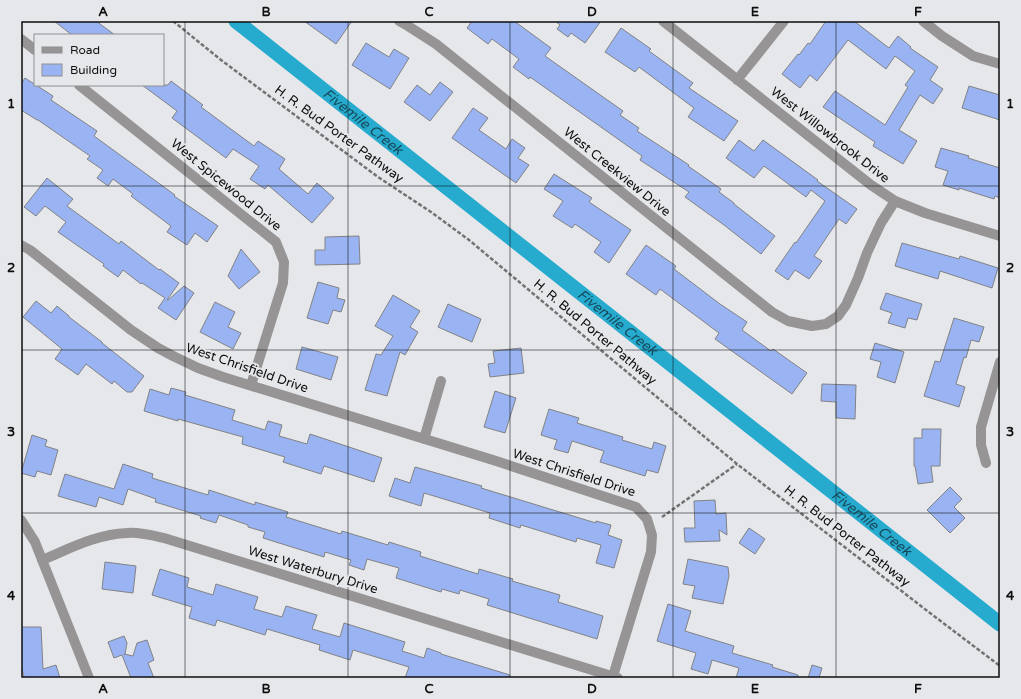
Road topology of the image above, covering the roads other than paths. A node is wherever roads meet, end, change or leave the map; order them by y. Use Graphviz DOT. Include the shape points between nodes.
graph roads {
  1 [pos="399,21"];
  2 [pos="663,21"];
  3 [pos="784,21"];
  4 [pos="923,21"];
  5 [pos="21,39"];
  6 [pos="34,49"];
  7 [pos="1000,64"];
  8 [pos="737,80"];
  9 [pos="80,86"];
  10 [pos="895,201"];
  11 [pos="1000,236"];
  12 [pos="21,245"];
  13 [pos="1000,362"];
  14 [pos="442,381"];
  15 [pos="251,385"];
  16 [pos="424,439"];
  17 [pos="986,462"];
  18 [pos="21,520"];
  19 [pos="42,560"];
  20 [pos="616,677"];
  21 [pos="89,678"];
  1 -- 10 [label="street, West Creekview Drive" via="436,44 772,312 788,321 812,326 826,324 838,316 846,305 881,223"];
  2 -- 8 [label="street, West Willowbrook Drive"];
  3 -- 8 [label="street"];
  4 -- 7 [label="street" via="973,56"];
  5 -- 6 [label="street"];
  8 -- 10 [label="street, West Willowbrook Drive"];
  9 -- 15 [label="street, West Spicewood Drive" via="276,242 284,262 283,283"];
  10 -- 11 [label="street, West Willowbrook Drive"];
  12 -- 15 [label="street, West Chrisfield Drive" via="158,348 198,368"];
  13 -- 17 [label="street" via="981,427 981,445"];
  14 -- 16 [label="street"];
  15 -- 16 [label="street, West Chrisfield Drive"];
  16 -- 20 [label="street, West Chrisfield Drive" via="636,507 647,519 652,535 651,552"];
  18 -- 19 [label="street" via="35,542"];
  19 -- 20 [label="street, West Waterbury Drive" via="107,535 144,534 171,540"];
  19 -- 21 [label="street"];
}
